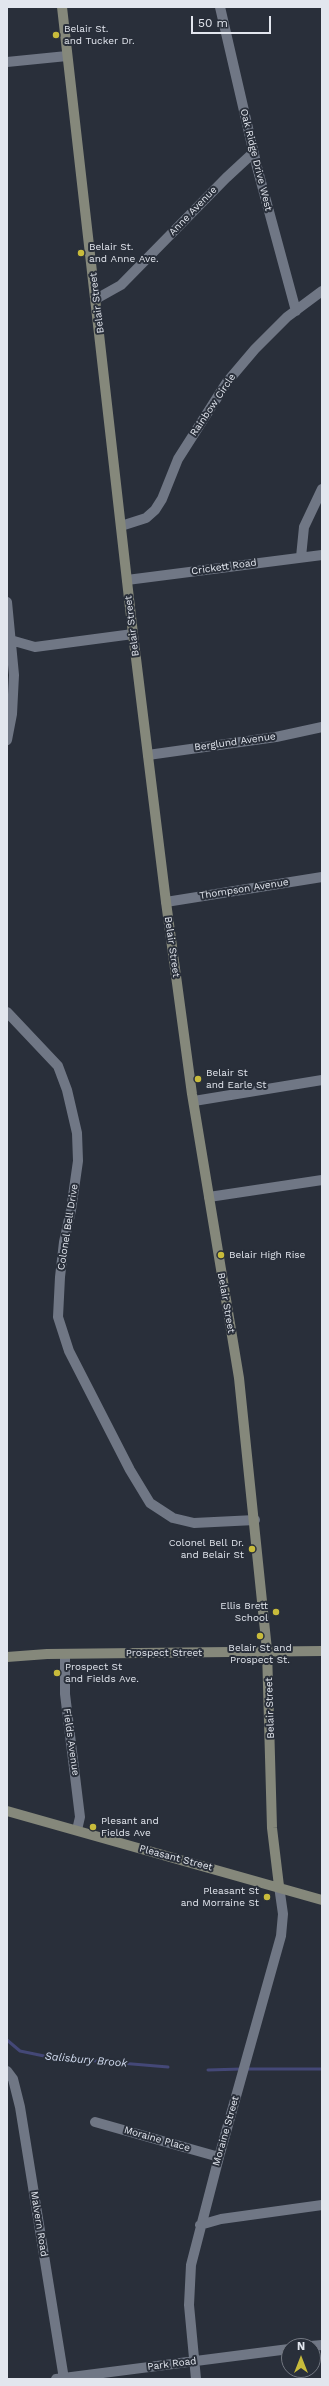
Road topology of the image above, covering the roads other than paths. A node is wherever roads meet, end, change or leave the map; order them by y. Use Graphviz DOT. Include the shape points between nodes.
graph roads {
  1 [pos="62,7"];
  2 [pos="220,7"];
  3 [pos="67,56"];
  4 [pos="7,62"];
  5 [pos="253,153"];
  6 [pos="322,291"];
  7 [pos="96,299"];
  8 [pos="296,311"];
  9 [pos="322,490"];
  10 [pos="121,526"];
  11 [pos="322,555"];
  12 [pos="301,557"];
  13 [pos="127,580"];
  14 [pos="7,602"];
  15 [pos="133,634"];
  16 [pos="9,640"];
  17 [pos="322,727"];
  18 [pos="7,740"];
  19 [pos="148,755"];
  20 [pos="322,877"];
  21 [pos="166,902"];
  22 [pos="7,1012"];
  23 [pos="322,1080"];
  24 [pos="194,1101"];
  25 [pos="322,1180"];
  26 [pos="209,1197"];
  27 [pos="255,1520"];
  28 [pos="267,1650"];
  29 [pos="322,1651"];
  30 [pos="65,1654"];
  31 [pos="7,1657"];
  32 [pos="7,1811"];
  33 [pos="77,1830"];
  34 [pos="279,1886"];
  35 [pos="322,1900"];
  36 [pos="7,2071"];
  37 [pos="95,2122"];
  38 [pos="219,2156"];
  39 [pos="322,2205"];
  40 [pos="200,2225"];
  41 [pos="281,2350"];
  42 [pos="193,2361"];
  43 [pos="61,2379"];
  44 [pos="196,2379"];
  1 -- 3 [label="main road, Belair Street"];
  2 -- 5 [label="street, Oak Ridge Drive West"];
  3 -- 4 [label="street"];
  3 -- 7 [label="main road, Belair Street"];
  5 -- 7 [label="street, Anne Avenue" via="121,285"];
  5 -- 8 [label="street, Oak Ridge Drive West"];
  6 -- 8 [label="street, Rainbow Circle"];
  7 -- 10 [label="main road, Belair Street"];
  8 -- 10 [label="street, Rainbow Circle" via="255,349 227,382 184,450 155,510 146,518"];
  9 -- 12 [label="street" via="304,527"];
  10 -- 13 [label="main road, Belair Street"];
  11 -- 12 [label="street, Crickett Road"];
  12 -- 13 [label="street, Crickett Road"];
  13 -- 15 [label="main road, Belair Street"];
  14 -- 16 [label="street"];
  15 -- 16 [label="street" via="35,647"];
  15 -- 19 [label="main road, Belair Street"];
  16 -- 18 [label="street" via="13,696"];
  17 -- 19 [label="street, Berglund Avenue" via="276,737"];
  19 -- 21 [label="main road, Belair Street"];
  20 -- 21 [label="street, Thompson Avenue"];
  21 -- 24 [label="main road, Belair Street"];
  22 -- 27 [label="street, Colonel Bell Drive" via="58,1066 67,1090 77,1133 78,1161 64,1242 58,1317 69,1351 130,1470 150,1503 173,1518 194,1523"];
  23 -- 24 [label="street"];
  24 -- 26 [label="main road, Belair Street"];
  25 -- 26 [label="street"];
  26 -- 27 [label="main road, Belair Street" via="239,1378"];
  27 -- 28 [label="main road, Belair Street"];
  28 -- 29 [label="main road, Prospect Street"];
  28 -- 30 [label="main road, Prospect Street"];
  28 -- 34 [label="main road, Belair Street" via="272,1828"];
  30 -- 31 [label="main road, Prospect Street"];
  30 -- 33 [label="street, Fields Avenue" via="65,1694 80,1817"];
  32 -- 33 [label="main road, Pleasant Street"];
  33 -- 34 [label="main road, Pleasant Street"];
  34 -- 35 [label="main road, Pleasant Street"];
  34 -- 38 [label="street, Moraine Street" via="283,1914 281,1936"];
  36 -- 43 [label="street, Malvern Road" via="13,2079 20,2107"];
  37 -- 38 [label="street, Moraine Place"];
  38 -- 40 [label="street, Moraine Street"];
  39 -- 40 [label="street" via="221,2219"];
  40 -- 42 [label="street, Moraine Street" via="191,2265 189,2305"];
  41 -- 42 [label="street, Park Road"];
  42 -- 43 [label="street, Park Road"];
  42 -- 44 [label="street, Moraine Street"];
}
